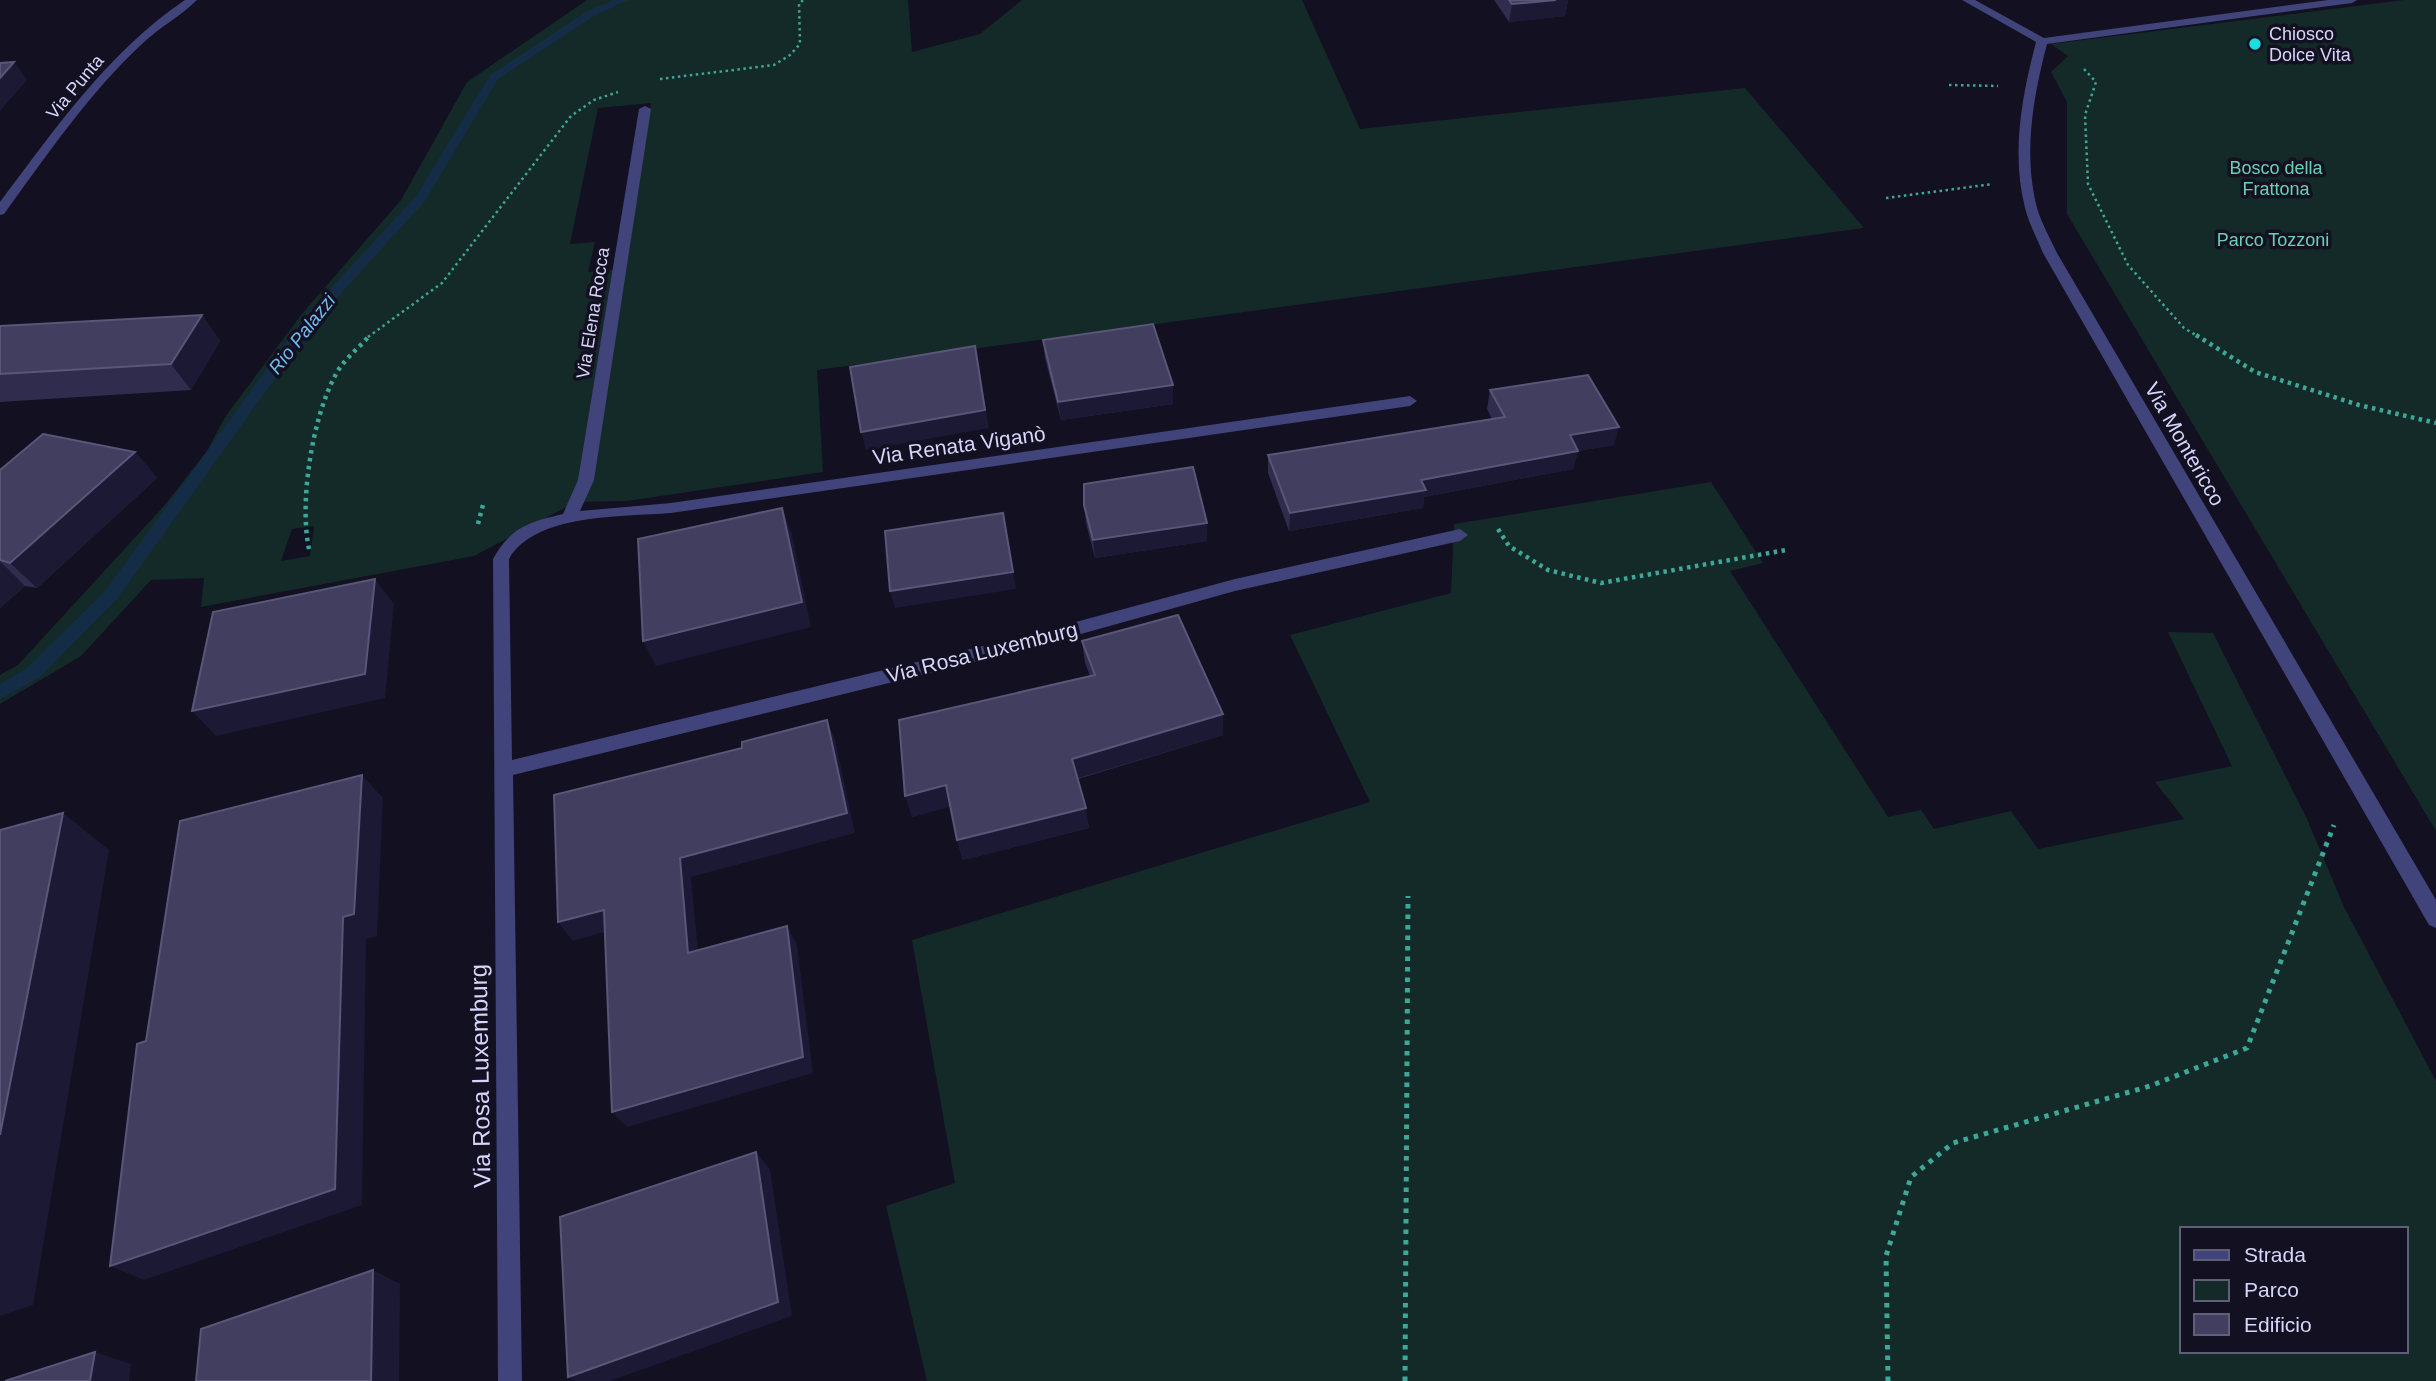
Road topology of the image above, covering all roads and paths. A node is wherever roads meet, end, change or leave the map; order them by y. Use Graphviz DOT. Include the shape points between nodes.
graph roads {
  1 [pos="192,0"];
  2 [pos="804,0"];
  3 [pos="1967,0"];
  4 [pos="2352,0"];
  5 [pos="2042,41"];
  6 [pos="2079,64"];
  7 [pos="656,80"];
  8 [pos="1949,85"];
  9 [pos="2002,86"];
  10 [pos="620,91"];
  11 [pos="645,110"];
  12 [pos="1999,197"];
  13 [pos="1886,198"];
  14 [pos="0,211"];
  15 [pos="1410,401"];
  16 [pos="2436,423"];
  17 [pos="484,500"];
  18 [pos="569,519"];
  19 [pos="478,525"];
  20 [pos="1460,535"];
  21 [pos="515,537"];
  22 [pos="309,549"];
  23 [pos="1786,550"];
  24 [pos="504,770"];
  25 [pos="2329,814"];
  26 [pos="1408,896"];
  27 [pos="2436,919"];
  28 [pos="510,1381"];
  29 [pos="1405,1381"];
  30 [pos="1888,1381"];
  1 -- 14 [label="street, Via Punta" via="160,24 93,90"];
  2 -- 7 [label="path" via="799,3 800,44 774,65"];
  3 -- 5 [label="street"];
  4 -- 5 [label="street"];
  5 -- 27 [label="street, Via Montericco" via="2028,89 2023,145 2031,208 2050,253"];
  6 -- 16 [label="path" via="2096,82 2085,115 2088,184 2128,265 2184,328 2255,372 2359,405"];
  8 -- 9 [label="path"];
  10 -- 22 [label="path" via="594,100 570,116 442,283 372,333 335,375 313,437 304,526"];
  11 -- 18 [label="street, Via Elena Rocca" via="586,480"];
  12 -- 13 [label="path" via="1993,184"];
  15 -- 18 [label="street, Via Renata Viganò"];
  17 -- 19 [label="path"];
  18 -- 21 [label="street, Via Renata Viganò" via="542,524"];
  20 -- 23 [label="path" via="1495,524 1509,546 1548,570 1601,583"];
  20 -- 24 [label="street, Via Rosa Luxemburg" via="1235,585 1020,644"];
  21 -- 24 [label="street, Via Rosa Luxemburg" via="503,548 501,559"];
  24 -- 28 [label="street, Via Rosa Luxemburg"];
  25 -- 30 [label="path" via="2335,827 2247,1048 2150,1086 1953,1143 1911,1177 1886,1255"];
  26 -- 29 [label="path"];
}
